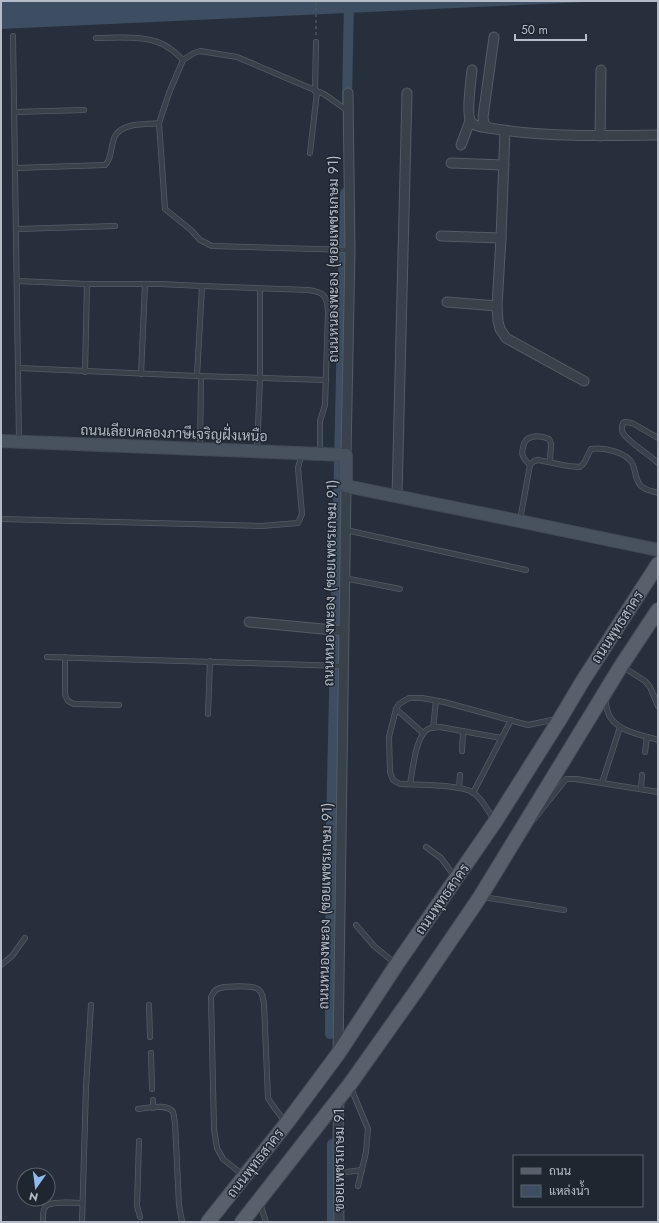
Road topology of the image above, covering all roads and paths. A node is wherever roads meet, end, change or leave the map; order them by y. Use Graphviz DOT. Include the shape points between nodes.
graph roads {
  1 [pos="316,1"];
  2 [pos="13,36"];
  3 [pos="494,37"];
  4 [pos="96,38"];
  5 [pos="316,42"];
  6 [pos="183,60"];
  7 [pos="472,70"];
  8 [pos="601,70"];
  9 [pos="316,91"];
  10 [pos="407,93"];
  11 [pos="348,94"];
  12 [pos="84,110"];
  13 [pos="348,111"];
  14 [pos="15,112"];
  15 [pos="470,121"];
  16 [pos="159,123"];
  17 [pos="489,128"];
  18 [pos="505,131"];
  19 [pos="658,135"];
  20 [pos="600,136"];
  21 [pos="461,145"];
  22 [pos="310,153"];
  23 [pos="451,163"];
  24 [pos="504,165"];
  25 [pos="14,168"];
  26 [pos="115,226"];
  27 [pos="17,228"];
  28 [pos="441,236"];
  29 [pos="501,238"];
  30 [pos="350,250"];
  31 [pos="17,281"];
  32 [pos="87,284"];
  33 [pos="145,284"];
  34 [pos="202,286"];
  35 [pos="260,288"];
  36 [pos="447,302"];
  37 [pos="497,306"];
  38 [pos="19,368"];
  39 [pos="85,372"];
  40 [pos="141,374"];
  41 [pos="199,376"];
  42 [pos="260,379"];
  43 [pos="326,380"];
  44 [pos="584,381"];
  45 [pos="658,438"];
  46 [pos="1,441"];
  47 [pos="19,442"];
  48 [pos="200,449"];
  49 [pos="257,451"];
  50 [pos="302,453"];
  51 [pos="320,454"];
  52 [pos="346,455"];
  53 [pos="550,462"];
  54 [pos="658,463"];
  55 [pos="530,465"];
  56 [pos="346,486"];
  57 [pos="658,493"];
  58 [pos="397,496"];
  59 [pos="1,519"];
  60 [pos="520,521"];
  61 [pos="346,530"];
  62 [pos="658,550"];
  63 [pos="658,564"];
  64 [pos="526,570"];
  65 [pos="344,578"];
  66 [pos="400,589"];
  67 [pos="658,610"];
  68 [pos="249,622"];
  69 [pos="344,631"];
  70 [pos="47,656"];
  71 [pos="65,657"];
  72 [pos="210,662"];
  73 [pos="344,666"];
  74 [pos="621,666"];
  75 [pos="604,695"];
  76 [pos="436,701"];
  77 [pos="119,705"];
  78 [pos="658,706"];
  79 [pos="396,709"];
  80 [pos="208,714"];
  81 [pos="560,719"];
  82 [pos="511,720"];
  83 [pos="620,727"];
  84 [pos="433,728"];
  85 [pos="463,731"];
  86 [pos="423,733"];
  87 [pos="647,737"];
  88 [pos="501,738"];
  89 [pos="658,740"];
  90 [pos="462,750"];
  91 [pos="645,752"];
  92 [pos="460,775"];
  93 [pos="642,775"];
  94 [pos="602,783"];
  95 [pos="410,784"];
  96 [pos="459,788"];
  97 [pos="641,789"];
  98 [pos="473,792"];
  99 [pos="658,792"];
  100 [pos="534,820"];
  101 [pos="495,822"];
  102 [pos="529,826"];
  103 [pos="426,847"];
  104 [pos="501,861"];
  105 [pos="456,879"];
  106 [pos="480,897"];
  107 [pos="564,910"];
  108 [pos="356,925"];
  109 [pos="25,938"];
  110 [pos="397,964"];
  111 [pos="1,965"];
  112 [pos="91,1005"];
  113 [pos="149,1005"];
  114 [pos="150,1037"];
  115 [pos="151,1052"];
  116 [pos="338,1054"];
  117 [pos="350,1084"];
  118 [pos="152,1089"];
  119 [pos="339,1097"];
  120 [pos="153,1100"];
  121 [pos="153,1108"];
  122 [pos="138,1109"];
  123 [pos="286,1124"];
  124 [pos="139,1141"];
  125 [pos="362,1170"];
  126 [pos="339,1173"];
  127 [pos="245,1177"];
  128 [pos="358,1186"];
  129 [pos="260,1200"];
  130 [pos="82,1203"];
  131 [pos="140,1217"];
  132 [pos="245,1220"];
  133 [pos="43,1222"];
  134 [pos="82,1222"];
  135 [pos="182,1222"];
  136 [pos="208,1222"];
  137 [pos="266,1222"];
  138 [pos="339,1222"];
  1 -- 5 [label="path"];
  2 -- 14 [label="lane"];
  3 -- 17 [label="street" via="483,117 484,124"];
  4 -- 6 [label="lane" via="140,38 157,42 168,47"];
  5 -- 9 [label="lane"];
  6 -- 9 [label="lane" via="200,52 237,57"];
  6 -- 16 [label="lane" via="168,93"];
  7 -- 15 [label="street"];
  8 -- 20 [label="street"];
  9 -- 13 [label="lane" via="331,98"];
  9 -- 22 [label="lane"];
  10 -- 58 [label="street"];
  11 -- 13 [label="street, ถนนหนองพะอง (ซอยเพชรเกษม 91)"];
  12 -- 14 [label="lane"];
  13 -- 30 [label="street, ถนนหนองพะอง (ซอยเพชรเกษม 91)"];
  14 -- 25 [label="lane"];
  15 -- 17 [label="street" via="475,126"];
  15 -- 21 [label="street"];
  16 -- 25 [label="lane" via="125,127 114,137 108,163 105,165"];
  16 -- 30 [label="lane" via="165,209 200,240 212,246"];
  17 -- 18 [label="street"];
  18 -- 20 [label="street"];
  18 -- 24 [label="street"];
  19 -- 20 [label="street"];
  23 -- 24 [label="street"];
  24 -- 29 [label="street"];
  25 -- 27 [label="lane"];
  26 -- 27 [label="lane"];
  27 -- 31 [label="lane"];
  28 -- 29 [label="street"];
  29 -- 37 [label="street"];
  30 -- 52 [label="street, ถนนหนองพะอง (ซอยเพชรเกษม 91)"];
  31 -- 32 [label="lane"];
  31 -- 38 [label="lane"];
  32 -- 33 [label="lane"];
  32 -- 39 [label="lane"];
  33 -- 34 [label="lane"];
  33 -- 40 [label="lane"];
  34 -- 35 [label="lane"];
  34 -- 41 [label="lane"];
  35 -- 42 [label="lane"];
  35 -- 43 [label="lane" via="319,291 324,296 327,302"];
  36 -- 37 [label="street"];
  37 -- 44 [label="street" via="500,329 506,338"];
  38 -- 39 [label="lane"];
  38 -- 47 [label="lane"];
  39 -- 40 [label="lane"];
  40 -- 41 [label="lane"];
  41 -- 42 [label="lane"];
  41 -- 48 [label="lane"];
  42 -- 43 [label="lane"];
  42 -- 49 [label="lane"];
  43 -- 51 [label="lane" via="325,405 320,421"];
  45 -- 54 [label="lane" via="632,422 623,423 623,432 629,440"];
  46 -- 47 [label="main road, ถนนเลียบคลองภาษีเจริญฝั่งเหนือ"];
  47 -- 48 [label="main road, ถนนเลียบคลองภาษีเจริญฝั่งเหนือ"];
  48 -- 49 [label="main road, ถนนเลียบคลองภาษีเจริญฝั่งเหนือ"];
  49 -- 50 [label="main road, ถนนเลียบคลองภาษีเจริญฝั่งเหนือ"];
  50 -- 51 [label="main road, ถนนเลียบคลองภาษีเจริญฝั่งเหนือ"];
  50 -- 59 [label="lane" via="298,468 302,514 298,523 261,526"];
  51 -- 52 [label="main road, ถนนเลียบคลองภาษีเจริญฝั่งเหนือ"];
  52 -- 56 [label="main road, ถนนหนองพะอง (ซอยเพชรเกษม 91)"];
  53 -- 55 [label="lane" via="538,460"];
  53 -- 55 [label="lane" via="551,443 549,439 538,436 528,438 523,444 524,459"];
  53 -- 57 [label="lane" via="580,467 591,449 617,452 633,464 636,480 642,487"];
  55 -- 60 [label="lane"];
  56 -- 58 [label="main road"];
  56 -- 61 [label="street, ถนนหนองพะอง (ซอยเพชรเกษม 91)"];
  58 -- 60 [label="main road"];
  60 -- 62 [label="main road"];
  61 -- 64 [label="lane"];
  61 -- 65 [label="street, ถนนหนองพะอง (ซอยเพชรเกษม 91)"];
  63 -- 81 [label="main road, ถนนพุทธสาคร"];
  65 -- 66 [label="lane"];
  65 -- 69 [label="street, ถนนหนองพะอง (ซอยเพชรเกษม 91)"];
  67 -- 74 [label="main road, ถนนพุทธสาคร"];
  68 -- 69 [label="street"];
  69 -- 73 [label="street, ถนนหนองพะอง (ซอยเพชรเกษม 91)"];
  70 -- 71 [label="lane"];
  71 -- 72 [label="lane"];
  71 -- 77 [label="lane" via="65,695 68,701 74,704"];
  72 -- 73 [label="lane"];
  72 -- 80 [label="lane"];
  73 -- 116 [label="street, ถนนหนองพะอง (ซอยเพชรเกษม 91)"];
  74 -- 75 [label="main road, ถนนพุทธสาคร"];
  74 -- 78 [label="lane" via="645,681"];
  75 -- 83 [label="lane" via="610,716"];
  75 -- 104 [label="main road, ถนนพุทธสาคร"];
  76 -- 79 [label="lane" via="409,698"];
  76 -- 82 [label="lane"];
  76 -- 84 [label="lane"];
  79 -- 86 [label="lane"];
  79 -- 95 [label="lane" via="389,737 390,772 393,780 400,784"];
  81 -- 82 [label="lane" via="528,725"];
  81 -- 101 [label="main road, ถนนพุทธสาคร"];
  82 -- 88 [label="lane"];
  83 -- 87 [label="lane"];
  83 -- 94 [label="lane"];
  84 -- 85 [label="lane"];
  84 -- 86 [label="lane"];
  85 -- 88 [label="lane"];
  85 -- 90 [label="lane"];
  86 -- 95 [label="lane"];
  87 -- 89 [label="lane"];
  87 -- 91 [label="lane"];
  88 -- 98 [label="lane"];
  92 -- 96 [label="lane"];
  93 -- 97 [label="lane"];
  94 -- 97 [label="lane"];
  94 -- 100 [label="lane" via="566,779"];
  95 -- 96 [label="lane"];
  96 -- 98 [label="lane"];
  97 -- 99 [label="lane"];
  98 -- 101 [label="lane" via="483,802"];
  101 -- 105 [label="main road, ถนนพุทธสาคร"];
  102 -- 104 [label="lane"];
  103 -- 105 [label="lane" via="441,858"];
  104 -- 106 [label="main road, ถนนพุทธสาคร"];
  105 -- 110 [label="main road, ถนนพุทธสาคร"];
  106 -- 107 [label="lane"];
  106 -- 117 [label="main road, ถนนพุทธสาคร"];
  108 -- 110 [label="lane" via="374,946"];
  109 -- 111 [label="lane" via="12,956"];
  110 -- 116 [label="main road, ถนนพุทธสาคร"];
  112 -- 130 [label="lane"];
  113 -- 114 [label="lane"];
  115 -- 118 [label="lane"];
  116 -- 123 [label="main road, ถนนพุทธสาคร"];
  117 -- 119 [label="main road, ถนนพุทธสาคร"];
  117 -- 125 [label="lane" via="368,1130"];
  119 -- 126 [label="street, ซอยเพชรเกษม 91"];
  119 -- 129 [label="main road, ถนนพุทธสาคร"];
  120 -- 121 [label="lane"];
  121 -- 122 [label="lane"];
  121 -- 135 [label="lane" via="168,1108 173,1112"];
  123 -- 127 [label="main road, ถนนพุทธสาคร"];
  123 -- 127 [label="lane" via="268,1098 262,993 251,986 220,988 211,997 216,1148 223,1159"];
  124 -- 131 [label="lane" via="137,1206"];
  125 -- 126 [label="lane"];
  125 -- 128 [label="lane"];
  126 -- 138 [label="street, ซอยเพชรเกษม 91"];
  127 -- 136 [label="main road, ถนนพุทธสาคร"];
  129 -- 132 [label="main road, ถนนพุทธสาคร"];
  129 -- 137 [label="lane"];
  130 -- 133 [label="lane" via="51,1203 45,1206"];
  130 -- 134 [label="lane"];
}
